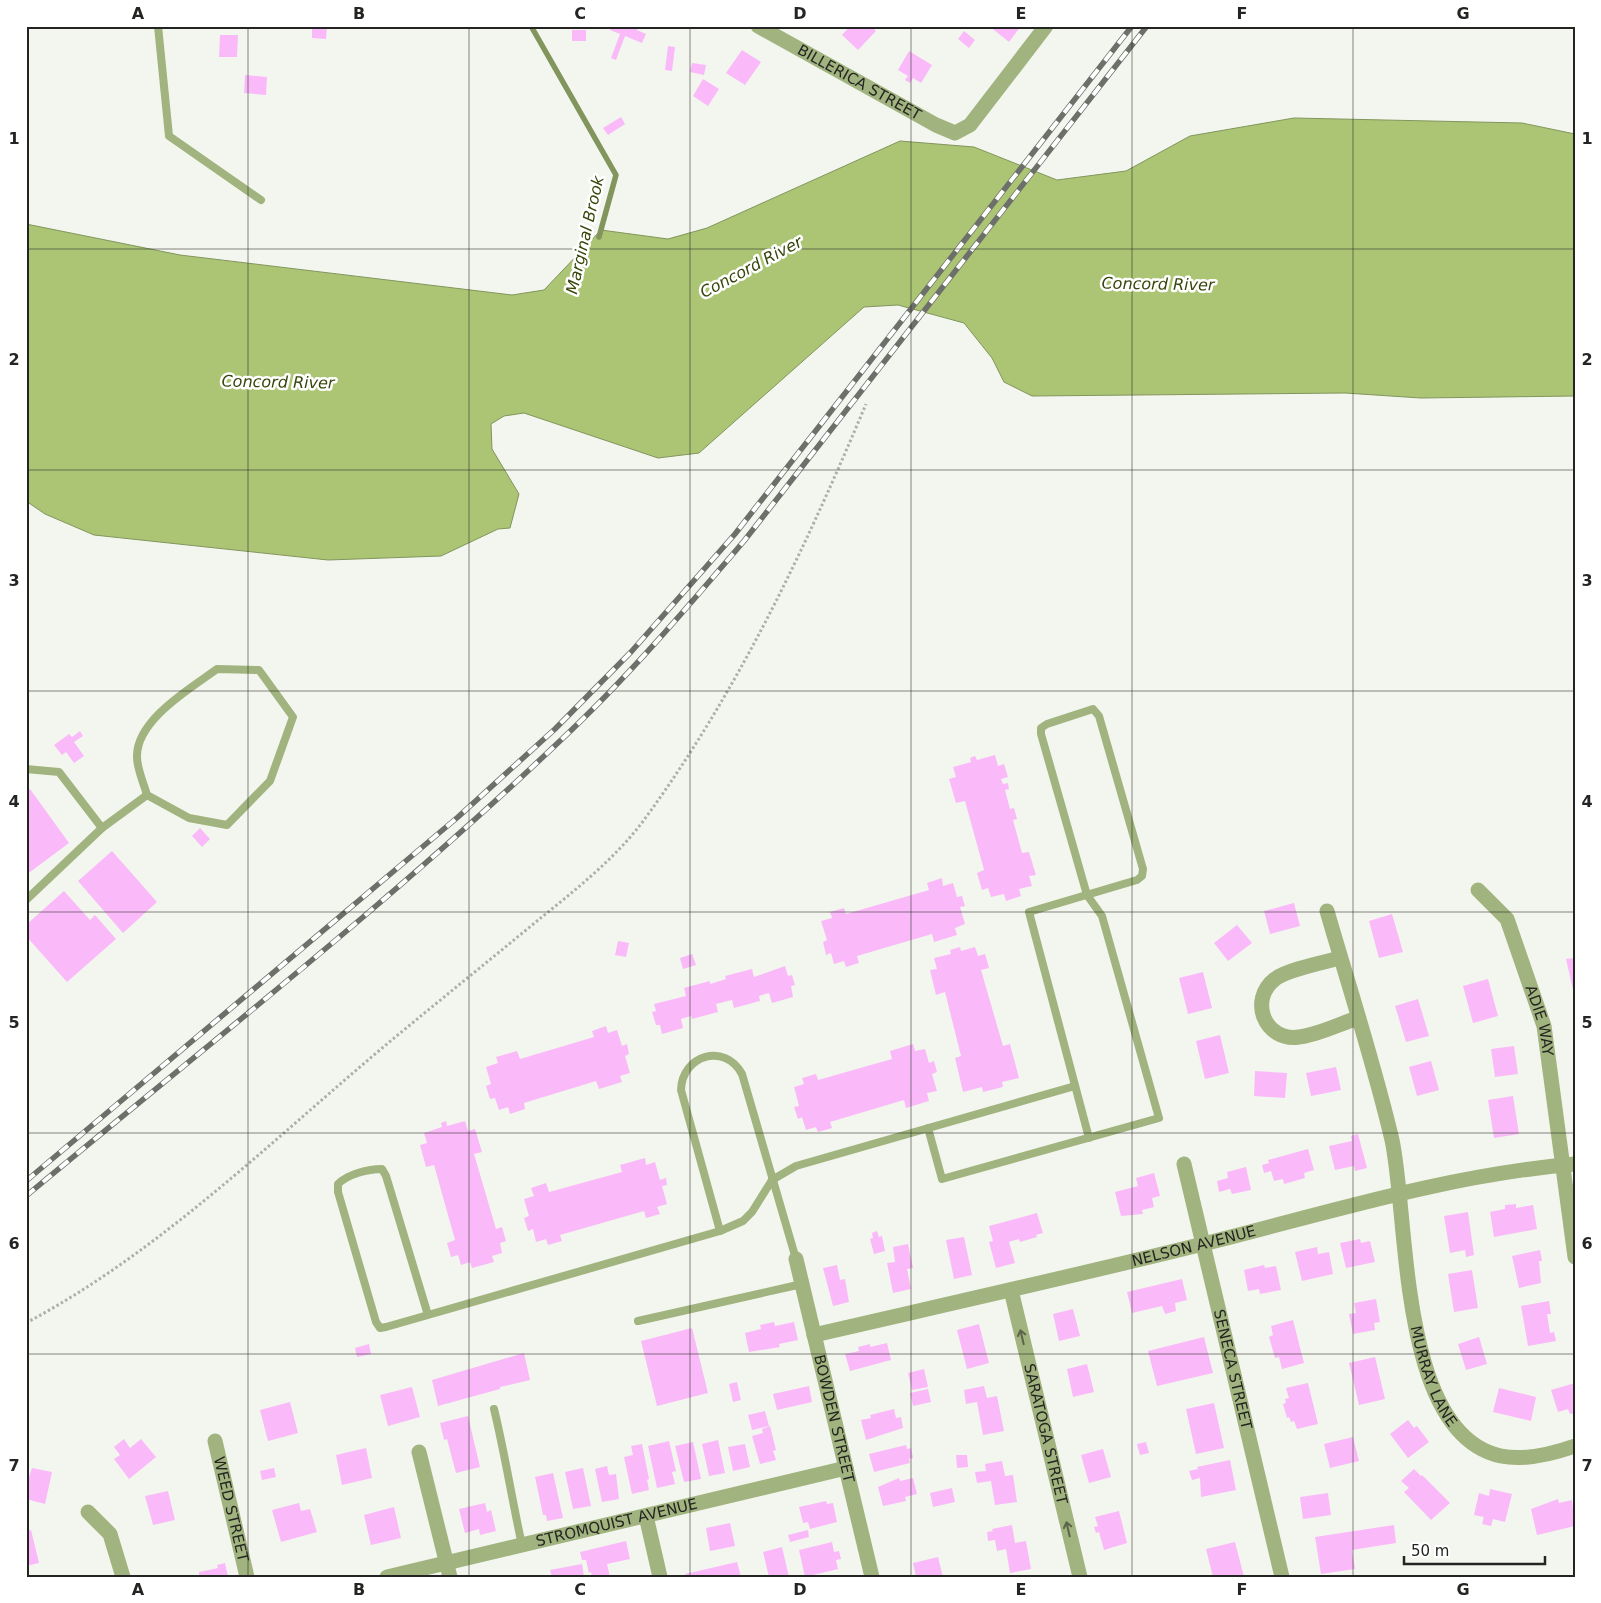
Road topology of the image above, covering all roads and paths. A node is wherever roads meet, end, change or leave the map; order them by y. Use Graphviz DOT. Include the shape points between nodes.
graph roads {
  1 [pos="158,26"];
  2 [pos="758,26"];
  3 [pos="1046,26"];
  4 [pos="261,200"];
  5 [pos="866,404"];
  6 [pos="26,769"];
  7 [pos="147,795"];
  8 [pos="102,828"];
  9 [pos="1478,890"];
  10 [pos="1087,895"];
  11 [pos="26,900"];
  12 [pos="1327,911"];
  13 [pos="1340,958"];
  14 [pos="1358,1018"];
  15 [pos="1075,1086"];
  16 [pos="928,1128"];
  17 [pos="1089,1138"];
  18 [pos="1184,1164"];
  19 [pos="1569,1165"];
  20 [pos="772,1180"];
  21 [pos="1398,1193"];
  22 [pos="720,1231"];
  23 [pos="1203,1244"];
  24 [pos="1575,1257"];
  25 [pos="796,1259"];
  26 [pos="802,1284"];
  27 [pos="1011,1290"];
  28 [pos="428,1315"];
  29 [pos="638,1321"];
  30 [pos="26,1323"];
  31 [pos="814,1335"];
  32 [pos="494,1410"];
  33 [pos="215,1441"];
  34 [pos="1575,1446"];
  35 [pos="419,1452"];
  36 [pos="846,1468"];
  37 [pos="88,1512"];
  38 [pos="646,1516"];
  39 [pos="522,1545"];
  40 [pos="449,1570"];
  41 [pos="123,1577"];
  42 [pos="247,1577"];
  43 [pos="387,1577"];
  44 [pos="660,1577"];
  45 [pos="872,1577"];
  46 [pos="1080,1577"];
  47 [pos="1282,1577"];
  1 -- 4 [label="lane" via="169,136"];
  2 -- 3 [label="street, BILLERICA STREET" via="956,133 970,125"];
  5 -- 30 [label="path" via="837,472 739,672 682,763 623,844 556,906 396,1036 163,1234 69,1300"];
  6 -- 8 [label="lane" via="59,772"];
  7 -- 7 [label="lane" via="189,818 227,825 270,781 293,717 259,670 217,668 146,726 137,757"];
  7 -- 8 [label="lane"];
  8 -- 11 [label="lane"];
  9 -- 19 [label="street, ADIE WAY" via="1507,919 1544,1026"];
  10 -- 10 [label="lane" via="1042,728 1093,709 1098,716 1143,868 1142,876 1136,880"];
  10 -- 15 [label="lane" via="1029,912"];
  10 -- 17 [label="lane" via="1102,916 1159,1118"];
  12 -- 13 [label="street"];
  13 -- 14 [label="street"];
  13 -- 14 [label="street" via="1276,978 1263,992 1261,1007 1271,1030 1281,1036 1300,1037"];
  14 -- 21 [label="street" via="1392,1142"];
  15 -- 16 [label="lane"];
  15 -- 17 [label="lane"];
  16 -- 17 [label="lane" via="942,1179"];
  16 -- 20 [label="lane" via="796,1166"];
  18 -- 23 [label="street, SENECA STREET"];
  19 -- 21 [label="street, NELSON AVENUE" via="1488,1174"];
  19 -- 24 [label="street, ADIE WAY"];
  20 -- 22 [label="lane" via="743,1221"];
  20 -- 22 [label="lane" via="737,1065 717,1056 694,1062 681,1080 682,1100"];
  20 -- 25 [label="lane"];
  21 -- 23 [label="street, NELSON AVENUE"];
  21 -- 34 [label="street, MURRAY LANE" via="1412,1311 1429,1373 1446,1413 1469,1441 1500,1456 1541,1456"];
  22 -- 28 [label="lane"];
  23 -- 27 [label="street, NELSON AVENUE"];
  23 -- 47 [label="street, SENECA STREET"];
  25 -- 26 [label="street, BOWDEN STREET"];
  26 -- 29 [label="lane"];
  26 -- 31 [label="street, BOWDEN STREET"];
  27 -- 31 [label="street, NELSON AVENUE"];
  46 -- 27 [label="street, SARATOGA STREET, one-way"];
  28 -- 28 [label="lane" via="386,1176 382,1170 374,1170 344,1178 338,1184 338,1192 376,1322 380,1328"];
  31 -- 36 [label="street, BOWDEN STREET"];
  32 -- 39 [label="lane"];
  33 -- 42 [label="street, WEED STREET"];
  35 -- 40 [label="street"];
  36 -- 38 [label="street, STROMQUIST AVENUE"];
  36 -- 45 [label="street, BOWDEN STREET"];
  37 -- 41 [label="street" via="110,1534"];
  38 -- 39 [label="street, STROMQUIST AVENUE"];
  38 -- 44 [label="street"];
  39 -- 40 [label="street, STROMQUIST AVENUE"];
  40 -- 43 [label="street, STROMQUIST AVENUE"];
}
